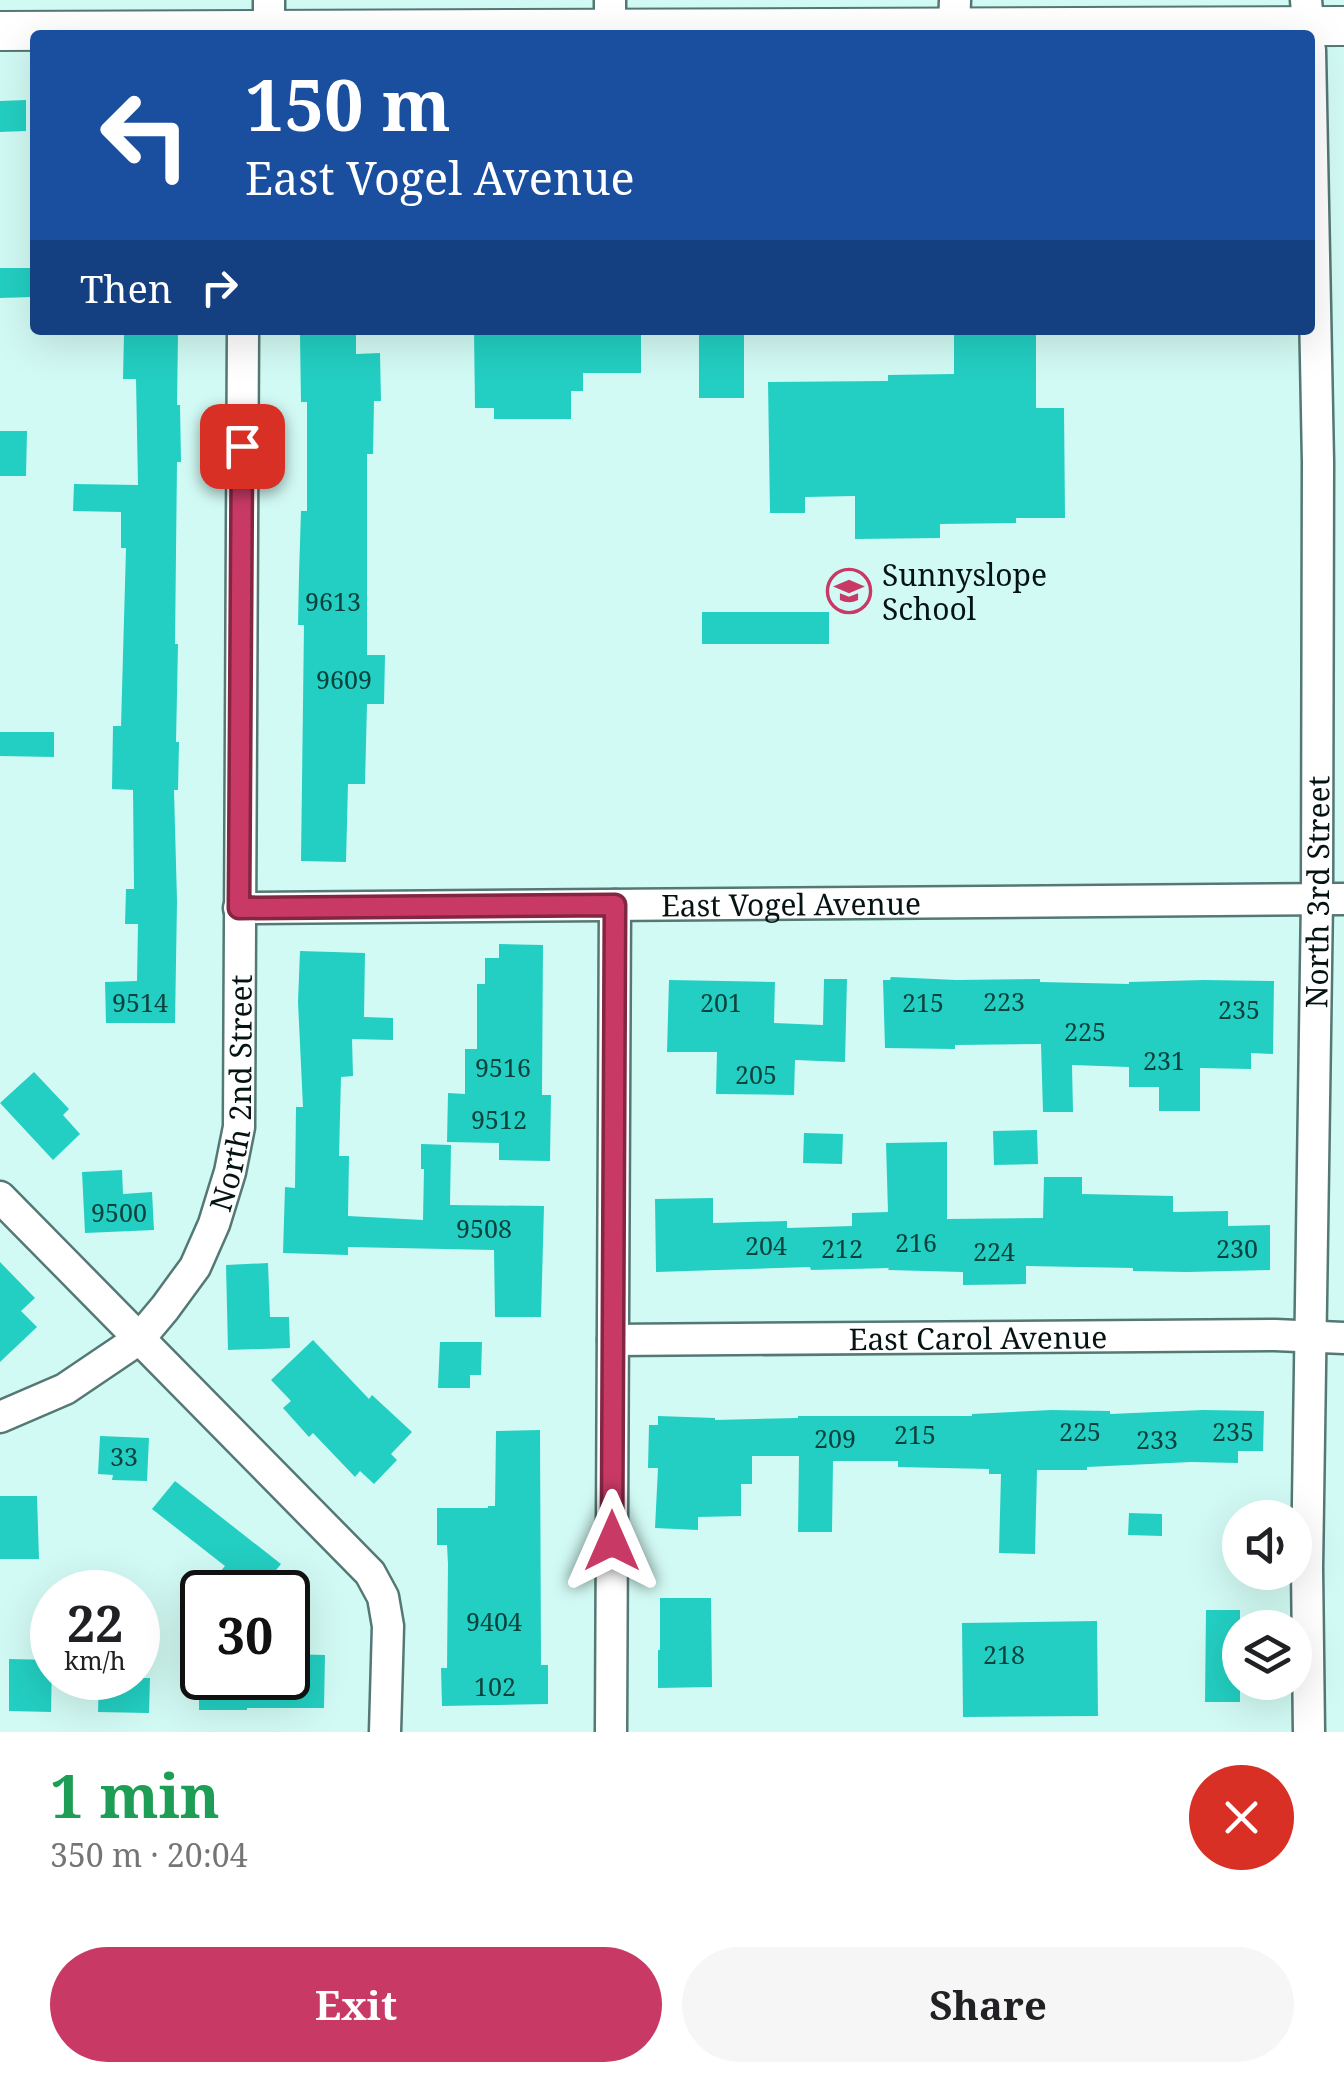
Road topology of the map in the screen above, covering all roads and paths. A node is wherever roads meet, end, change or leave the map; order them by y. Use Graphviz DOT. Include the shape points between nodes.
graph roads {
  1 [pos="954,14"];
  2 [pos="610,15"];
  3 [pos="257,24"];
  4 [pos="1316,27"];
  5 [pos="64,30"];
  6 [pos="30,31"];
  7 [pos="0,32"];
  8 [pos="243,335"];
  9 [pos="1331,462"];
  10 [pos="1330,899"];
  11 [pos="615,905"];
  12 [pos="239,908"];
  13 [pos="0,1197"];
  14 [pos="1310,1336"];
  15 [pos="139,1338"];
  16 [pos="1344,1338"];
  17 [pos="612,1340"];
  18 [pos="0,1417"];
  19 [pos="385,1732"];
  20 [pos="610,1732"];
  21 [pos="1309,1732"];
  1 -- 2 [label="street"];
  1 -- 4 [label="street"];
  2 -- 3 [label="street"];
  3 -- 5 [label="street"];
  4 -- 9 [label="street, North 3rd Street"];
  6 -- 7 [label="street"];
  8 -- 12 [label="street, North 2nd Street"];
  9 -- 10 [label="street, North 3rd Street"];
  10 -- 11 [label="street, East Vogel Avenue"];
  10 -- 14 [label="street, North 3rd Street"];
  11 -- 12 [label="street, East Vogel Avenue"];
  11 -- 17 [label="street"];
  12 -- 15 [label="street, North 2nd Street" via="239,1127 230,1172 195,1267"];
  13 -- 15 [label="street"];
  14 -- 16 [label="street, East Carol Avenue"];
  14 -- 17 [label="street, East Carol Avenue"];
  14 -- 21 [label="street, North 3rd Street"];
  15 -- 18 [label="street" via="65,1390"];
  15 -- 19 [label="street" via="370,1573 388,1626"];
  17 -- 20 [label="street"];
}
